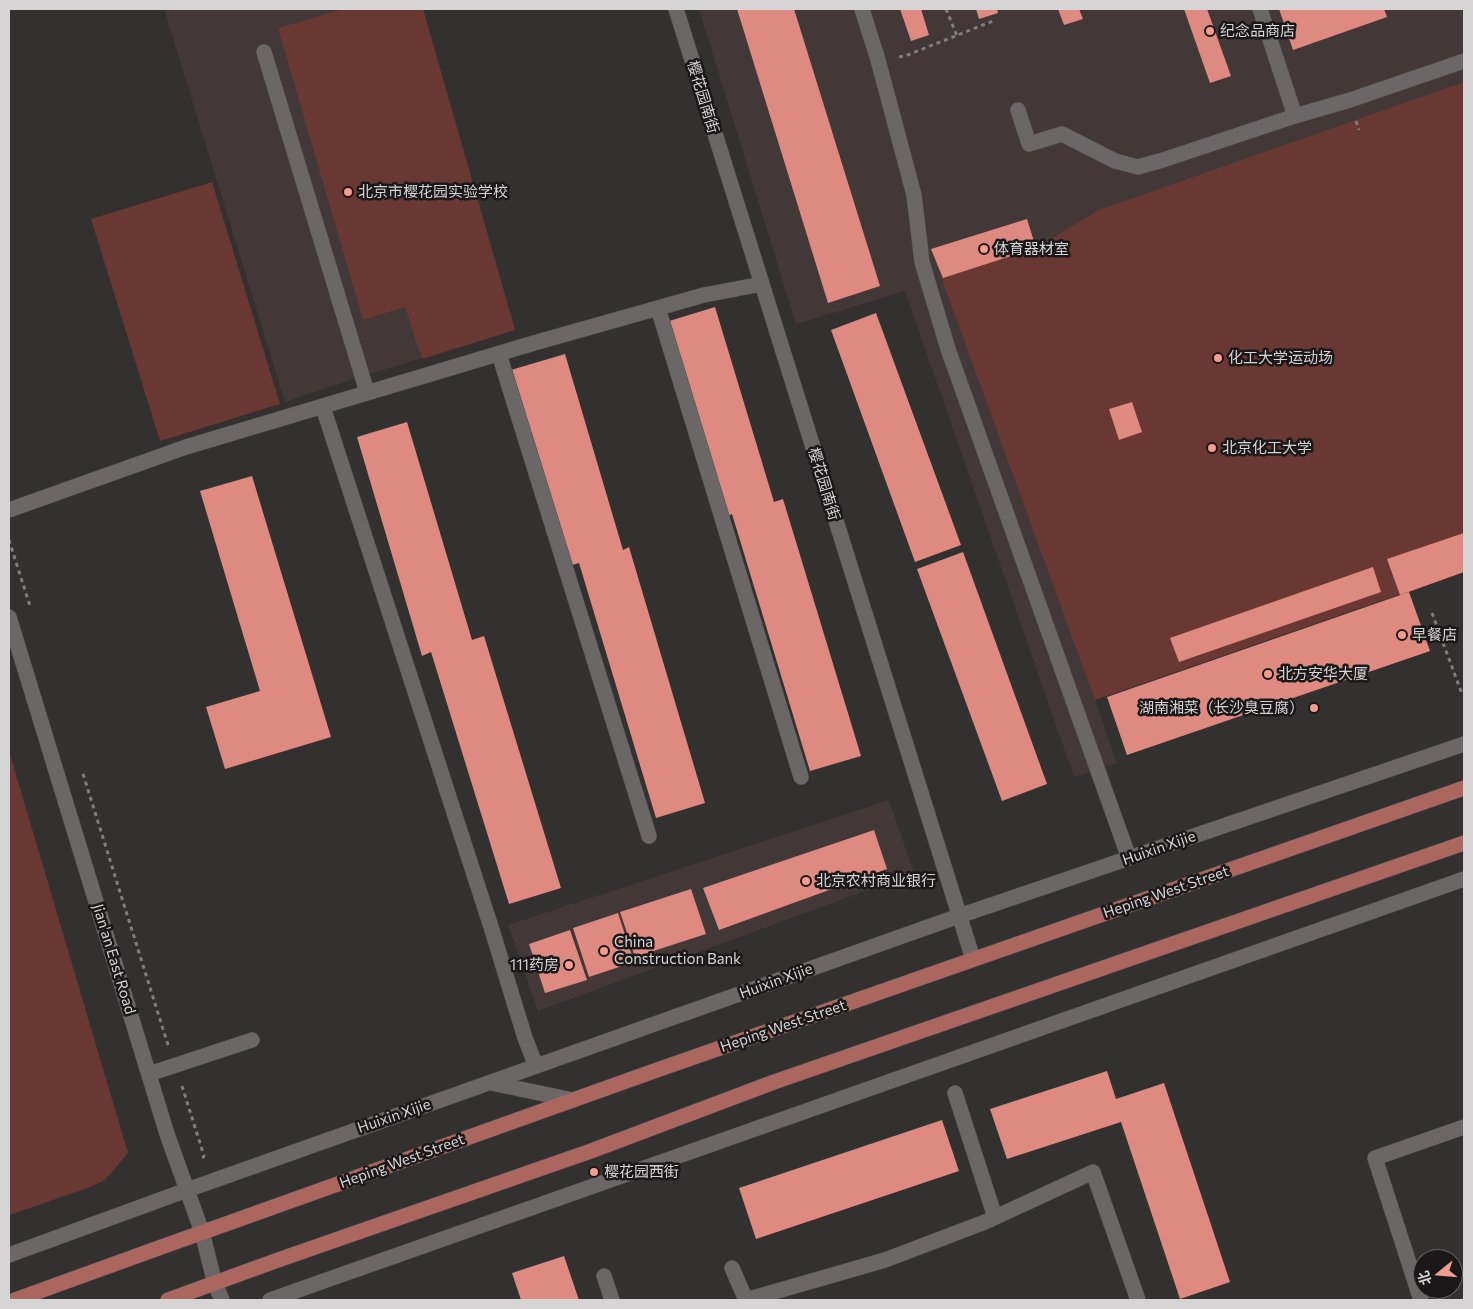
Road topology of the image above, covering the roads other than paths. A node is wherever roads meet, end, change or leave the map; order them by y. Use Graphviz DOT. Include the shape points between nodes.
graph roads {
  1 [pos="676,9"];
  2 [pos="862,9"];
  3 [pos="1260,9"];
  4 [pos="264,52"];
  5 [pos="1464,61"];
  6 [pos="1018,110"];
  7 [pos="1295,116"];
  8 [pos="762,284"];
  9 [pos="658,308"];
  10 [pos="499,354"];
  11 [pos="367,392"];
  12 [pos="323,406"];
  13 [pos="9,510"];
  14 [pos="9,617"];
  15 [pos="1464,744"];
  16 [pos="800,777"];
  17 [pos="1464,788"];
  18 [pos="649,836"];
  19 [pos="1464,843"];
  20 [pos="1130,858"];
  21 [pos="1464,879"];
  22 [pos="959,916"];
  23 [pos="973,959"];
  24 [pos="252,1040"];
  25 [pos="536,1066"];
  26 [pos="149,1074"];
  27 [pos="490,1083"];
  28 [pos="956,1093"];
  29 [pos="573,1100"];
  30 [pos="1464,1127"];
  31 [pos="186,1190"];
  32 [pos="995,1217"];
  33 [pos="202,1232"];
  34 [pos="9,1255"];
  35 [pos="732,1268"];
  36 [pos="604,1276"];
  37 [pos="215,1284"];
  38 [pos="15,1300"];
  39 [pos="168,1300"];
  40 [pos="222,1300"];
  41 [pos="270,1300"];
  42 [pos="612,1300"];
  43 [pos="1138,1300"];
  44 [pos="1420,1300"];
  1 -- 8 [label="street, 樱花园南街"];
  2 -- 20 [label="street" via="914,195 922,262 948,348"];
  3 -- 7 [label="street"];
  4 -- 11 [label="street"];
  5 -- 7 [label="street"];
  6 -- 7 [label="street" via="1029,144 1062,134 1115,161 1138,167"];
  8 -- 9 [label="street"];
  8 -- 22 [label="street, 樱花园南街"];
  9 -- 10 [label="street"];
  9 -- 16 [label="street"];
  10 -- 11 [label="street"];
  10 -- 18 [label="street"];
  11 -- 12 [label="street"];
  12 -- 13 [label="street" via="186,447"];
  12 -- 25 [label="street"];
  14 -- 26 [label="street, Jian'an East Road"];
  15 -- 20 [label="street, Huixin Xijie"];
  17 -- 23 [label="main road, Heping West Street"];
  19 -- 37 [label="main road" via="774,1082 591,1151"];
  20 -- 22 [label="street, Huixin Xijie"];
  21 -- 41 [label="street"];
  22 -- 23 [label="street, 樱花园南街"];
  22 -- 25 [label="street, Huixin Xijie"];
  23 -- 29 [label="main road, Heping West Street"];
  24 -- 26 [label="street"];
  25 -- 27 [label="street, Huixin Xijie"];
  26 -- 31 [label="street, Jian'an East Road"];
  27 -- 29 [label="street"];
  27 -- 31 [label="street, Huixin Xijie"];
  28 -- 32 [label="street"];
  29 -- 33 [label="main road, Heping West Street"];
  30 -- 44 [label="street" via="1375,1158"];
  31 -- 33 [label="street, Jian'an East Road"];
  31 -- 34 [label="street, Huixin Xijie"];
  32 -- 35 [label="street" via="885,1260 746,1300"];
  32 -- 43 [label="street" via="1093,1172"];
  33 -- 37 [label="street, Jian'an East Road"];
  33 -- 38 [label="main road, Heping West Street"];
  36 -- 42 [label="street"];
  37 -- 39 [label="main road"];
  37 -- 40 [label="street, Jian'an East Road"];
}
